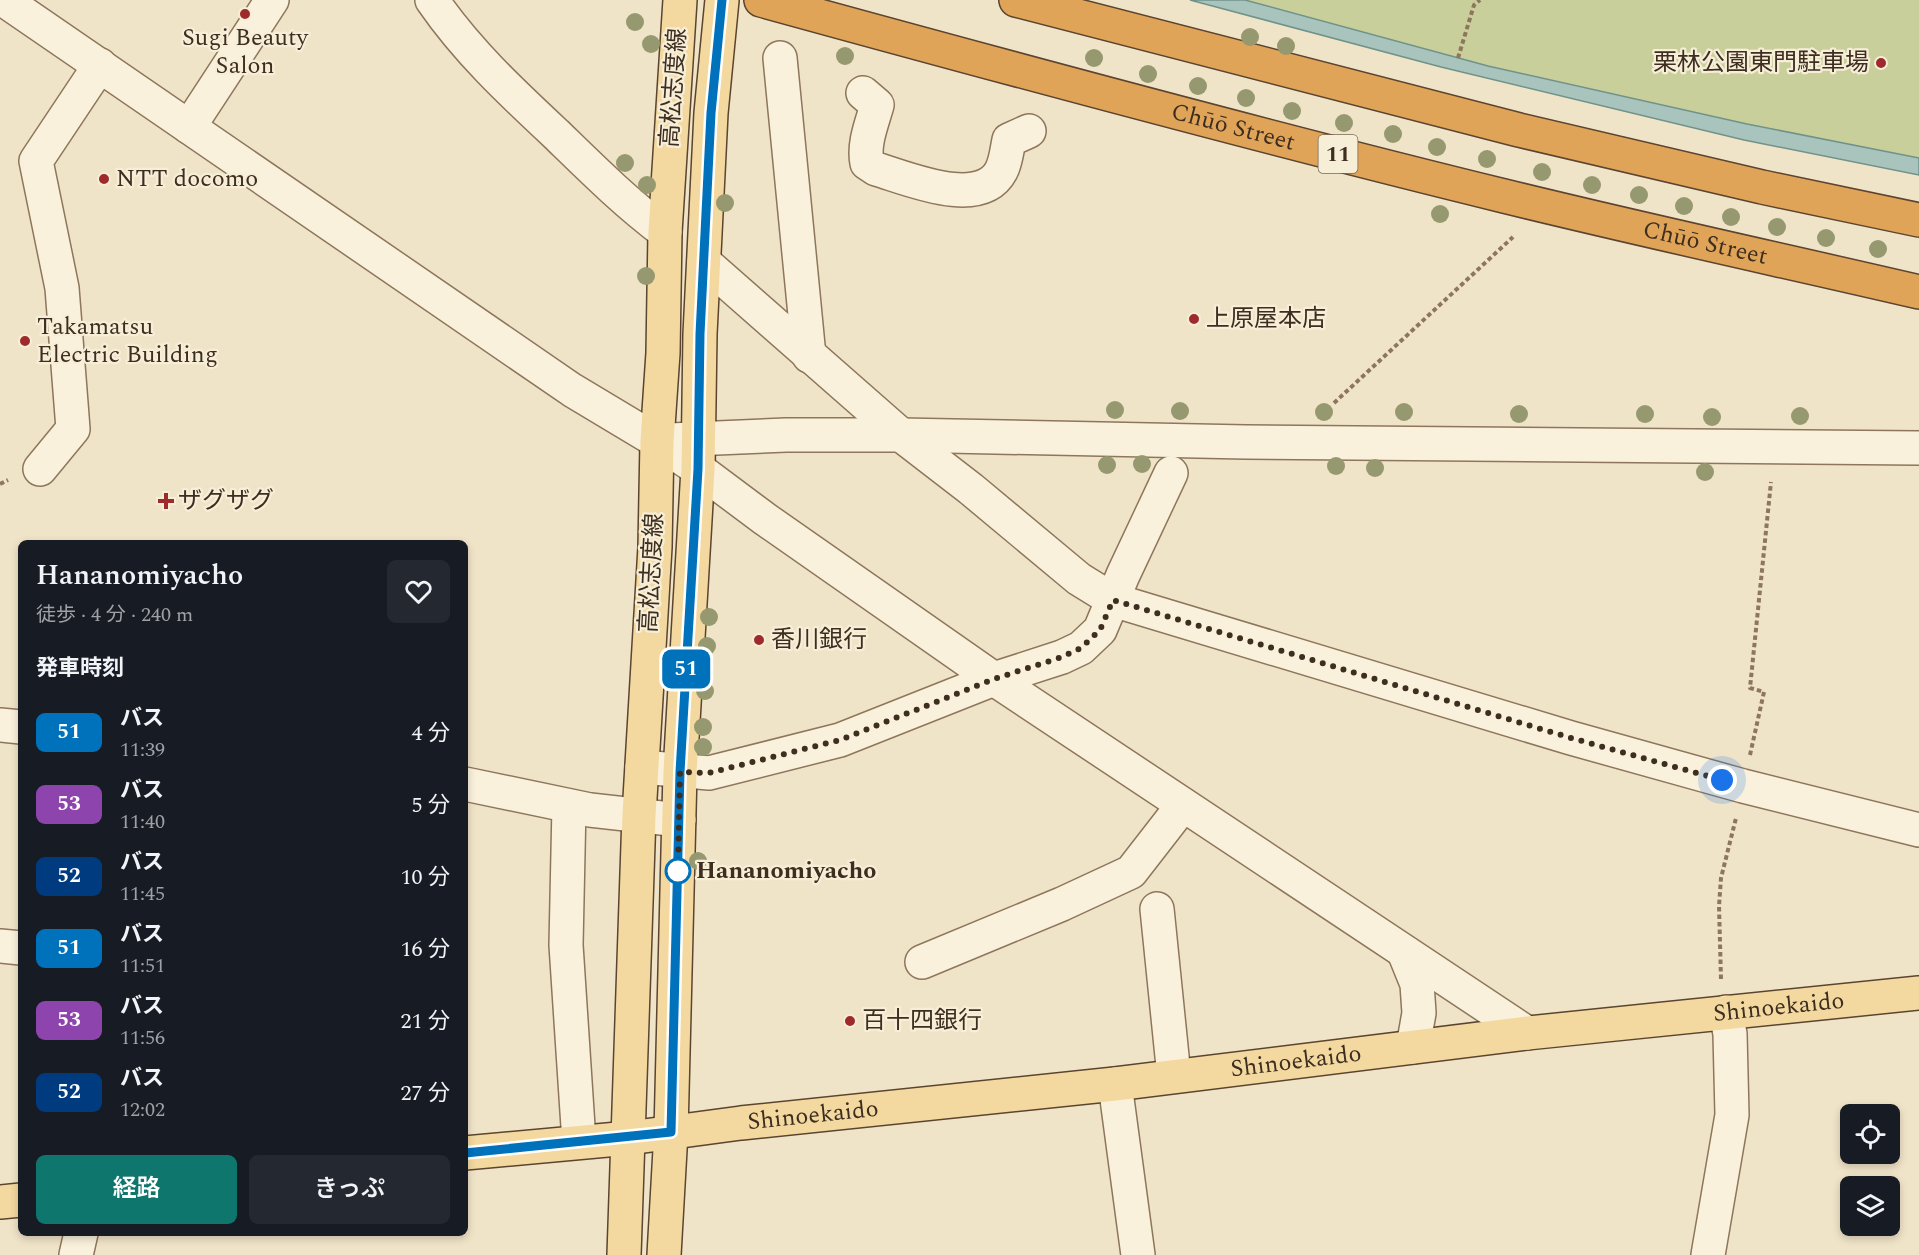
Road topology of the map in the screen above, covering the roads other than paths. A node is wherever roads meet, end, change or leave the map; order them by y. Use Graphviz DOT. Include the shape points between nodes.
graph roads {
  1 [pos="4,0"];
  2 [pos="272,0"];
  3 [pos="432,0"];
  4 [pos="680,0"];
  5 [pos="722,0"];
  6 [pos="761,0"];
  7 [pos="1016,0"];
  8 [pos="780,58"];
  9 [pos="100,66"];
  10 [pos="862,93"];
  11 [pos="189,127"];
  12 [pos="1029,131"];
  13 [pos="1919,220"];
  14 [pos="664,232"];
  15 [pos="704,262"];
  16 [pos="1919,292"];
  17 [pos="809,356"];
  18 [pos="901,435"];
  19 [pos="657,441"];
  20 [pos="1919,448"];
  21 [pos="698,454"];
  22 [pos="40,469"];
  23 [pos="1171,473"];
  24 [pos="1113,600"];
  25 [pos="994,679"];
  26 [pos="0,725"];
  27 [pos="18,727"];
  28 [pos="642,767"];
  29 [pos="680,772"];
  30 [pos="468,785"];
  31 [pos="1183,805"];
  32 [pos="569,806"];
  33 [pos="639,815"];
  34 [pos="679,820"];
  35 [pos="1919,830"];
  36 [pos="1157,909"];
  37 [pos="0,946"];
  38 [pos="18,948"];
  39 [pos="1404,952"];
  40 [pos="922,962"];
  41 [pos="1919,993"];
  42 [pos="1726,1012"];
  43 [pos="1527,1033"];
  44 [pos="1413,1047"];
  45 [pos="1174,1076"];
  46 [pos="1115,1084"];
  47 [pos="671,1132"];
  48 [pos="628,1138"];
  49 [pos="579,1142"];
  50 [pos="468,1153"];
  51 [pos="18,1200"];
  52 [pos="0,1202"];
  53 [pos="80,1236"];
  54 [pos="76,1255"];
  55 [pos="624,1255"];
  56 [pos="664,1255"];
  57 [pos="1138,1255"];
  58 [pos="1708,1255"];
  1 -- 9 [label="street"];
  2 -- 11 [label="street"];
  3 -- 14 [label="street" via="490,72 634,209"];
  4 -- 14 [label="main road, 高松志度線"];
  5 -- 15 [label="main road, 高松志度線" via="711,113"];
  6 -- 16 [label="highway, Chūō Street / 11" via="1364,161"];
  7 -- 13 [label="highway" via="1520,130"];
  8 -- 17 [label="street"];
  9 -- 11 [label="street"];
  9 -- 22 [label="street" via="36,161 62,288 73,429"];
  10 -- 12 [label="street" via="876,105 867,163 940,188 983,187 1001,170 1009,140"];
  11 -- 19 [label="street" via="572,390"];
  14 -- 19 [label="main road, 高松志度線" via="663,353"];
  15 -- 17 [label="street"];
  15 -- 21 [label="main road, 高松志度線"];
  17 -- 18 [label="street"];
  18 -- 20 [label="street"];
  18 -- 21 [label="street" via="786,435"];
  18 -- 24 [label="street" via="1079,579"];
  19 -- 21 [label="street"];
  19 -- 28 [label="main road, 高松志度線"];
  21 -- 25 [label="street" via="765,519"];
  21 -- 29 [label="main road, 高松志度線"];
  23 -- 24 [label="street"];
  24 -- 25 [label="street" via="1100,630 1081,648"];
  24 -- 35 [label="street" via="1571,738"];
  25 -- 29 [label="street" via="840,740 709,773"];
  25 -- 31 [label="street"];
  26 -- 27 [label="street"];
  28 -- 29 [label="street"];
  28 -- 33 [label="main road, 高松志度線"];
  29 -- 34 [label="main road, 高松志度線"];
  30 -- 32 [label="street"];
  31 -- 39 [label="street"];
  31 -- 40 [label="street" via="1131,872"];
  32 -- 33 [label="street"];
  32 -- 49 [label="street" via="566,945"];
  33 -- 34 [label="street"];
  33 -- 48 [label="main road, 高松志度線"];
  34 -- 47 [label="main road, 高松志度線"];
  36 -- 45 [label="street"];
  37 -- 38 [label="street"];
  39 -- 43 [label="street"];
  39 -- 44 [label="street" via="1417,984 1419,1013"];
  41 -- 42 [label="main road, Shinoekaido"];
  42 -- 43 [label="main road, Shinoekaido"];
  42 -- 58 [label="street" via="1732,1115"];
  43 -- 44 [label="main road, Shinoekaido"];
  44 -- 45 [label="main road, Shinoekaido"];
  45 -- 46 [label="main road, Shinoekaido"];
  46 -- 47 [label="main road, Shinoekaido"];
  46 -- 57 [label="street"];
  47 -- 48 [label="main road, Shinoekaido"];
  47 -- 56 [label="main road, 高松志度線"];
  48 -- 49 [label="main road, Shinoekaido"];
  48 -- 55 [label="main road, 高松志度線"];
  49 -- 50 [label="main road, Shinoekaido"];
  51 -- 52 [label="main road"];
  53 -- 54 [label="street"];
}
